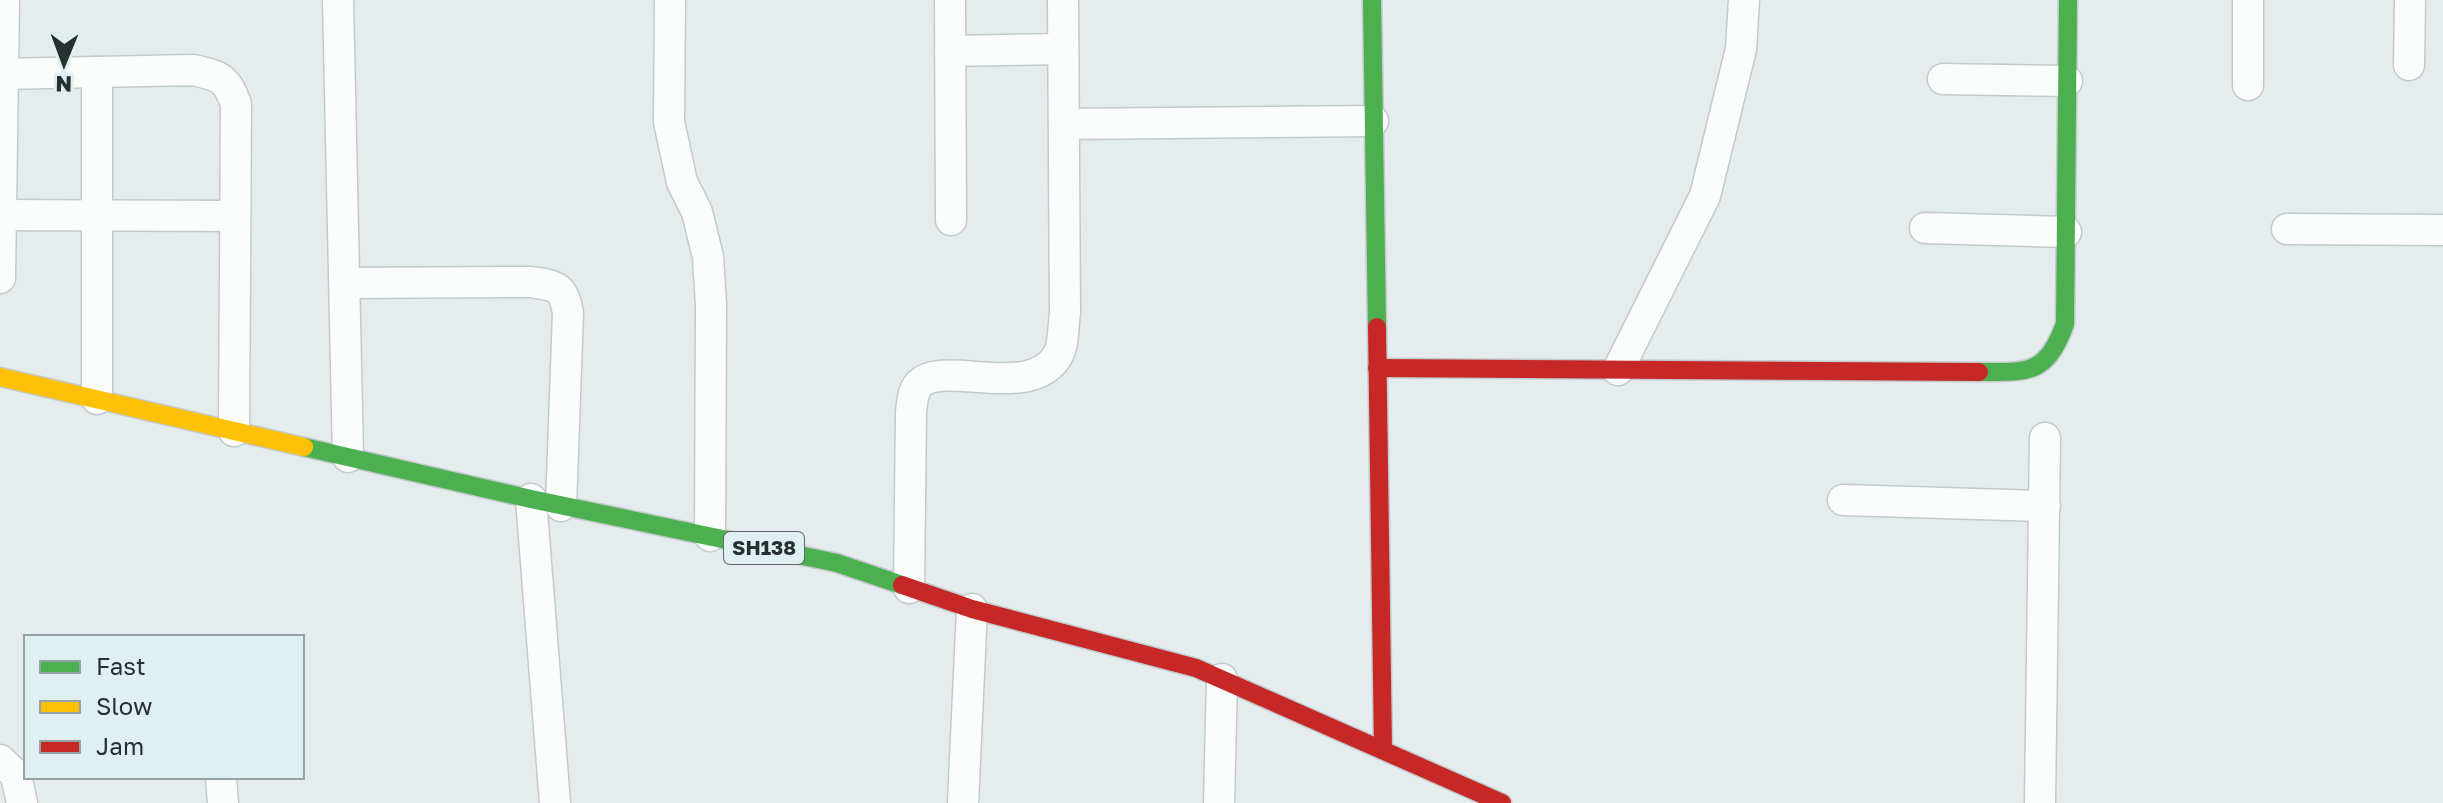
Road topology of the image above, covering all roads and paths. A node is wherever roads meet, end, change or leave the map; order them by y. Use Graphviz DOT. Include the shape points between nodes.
graph roads {
  1 [pos="4,0"];
  2 [pos="338,0"];
  3 [pos="670,0"];
  4 [pos="950,0"];
  5 [pos="1063,0"];
  6 [pos="1372,0"];
  7 [pos="1744,0"];
  8 [pos="2068,0"];
  9 [pos="2248,0"];
  10 [pos="2410,0"];
  11 [pos="1063,49"];
  12 [pos="950,51"];
  13 [pos="2409,65"];
  14 [pos="97,72"];
  15 [pos="1,74"];
  16 [pos="1943,79"];
  17 [pos="2067,81"];
  18 [pos="2248,85"];
  19 [pos="1373,121"];
  20 [pos="1064,124"];
  21 [pos="0,215"];
  22 [pos="97,216"];
  23 [pos="235,216"];
  24 [pos="951,220"];
  25 [pos="1925,228"];
  26 [pos="2287,229"];
  27 [pos="2443,230"];
  28 [pos="2066,232"];
  29 [pos="0,278"];
  30 [pos="345,283"];
  31 [pos="1377,368"];
  32 [pos="1618,370"];
  33 [pos="0,377"];
  34 [pos="97,399"];
  35 [pos="234,431"];
  36 [pos="2045,438"];
  37 [pos="348,457"];
  38 [pos="531,499"];
  39 [pos="1843,500"];
  40 [pos="561,506"];
  41 [pos="2045,506"];
  42 [pos="710,536"];
  43 [pos="909,588"];
  44 [pos="972,609"];
  45 [pos="1222,679"];
  46 [pos="1383,750"];
  47 [pos="0,760"];
  48 [pos="221,779"];
  49 [pos="22,803"];
  50 [pos="223,803"];
  51 [pos="555,803"];
  52 [pos="963,803"];
  53 [pos="1219,803"];
  54 [pos="1502,803"];
  55 [pos="2040,803"];
  1 -- 15 [label="street"];
  2 -- 30 [label="street"];
  3 -- 42 [label="street" via="669,122 682,182 697,212 708,257"];
  4 -- 12 [label="street"];
  5 -- 11 [label="street"];
  6 -- 19 [label="street"];
  7 -- 32 [label="street" via="1741,49 1705,196"];
  8 -- 17 [label="street"];
  9 -- 18 [label="street"];
  10 -- 13 [label="street"];
  11 -- 12 [label="street"];
  11 -- 20 [label="street"];
  12 -- 24 [label="street"];
  14 -- 15 [label="street"];
  14 -- 22 [label="street"];
  14 -- 23 [label="street" via="193,70 229,84 236,104"];
  15 -- 21 [label="street"];
  16 -- 17 [label="street"];
  17 -- 28 [label="street"];
  19 -- 20 [label="street"];
  19 -- 31 [label="street"];
  20 -- 43 [label="street" via="1065,313 1060,352 1048,369 1027,378 935,377 920,383 911,413"];
  21 -- 22 [label="street"];
  21 -- 29 [label="street"];
  22 -- 23 [label="street"];
  22 -- 34 [label="street"];
  23 -- 35 [label="street"];
  25 -- 28 [label="street"];
  26 -- 27 [label="street"];
  28 -- 32 [label="street" via="2065,324 2054,354 2035,369"];
  30 -- 37 [label="street"];
  30 -- 40 [label="street" via="531,282 554,286 564,294 568,313"];
  31 -- 32 [label="street"];
  31 -- 46 [label="street"];
  33 -- 34 [label="street, SH138"];
  34 -- 35 [label="street, SH138"];
  35 -- 37 [label="street, SH138"];
  36 -- 41 [label="street"];
  37 -- 38 [label="street, SH138"];
  38 -- 40 [label="street, SH138"];
  38 -- 51 [label="street"];
  39 -- 41 [label="street"];
  40 -- 42 [label="street, SH138"];
  41 -- 55 [label="street"];
  42 -- 43 [label="street, SH138" via="837,563"];
  43 -- 44 [label="street, SH138"];
  44 -- 45 [label="street, SH138"];
  44 -- 52 [label="street"];
  45 -- 46 [label="street, SH138"];
  45 -- 53 [label="street"];
  46 -- 54 [label="street, SH138"];
  47 -- 49 [label="street" via="16,775"];
  48 -- 50 [label="street"];
}
